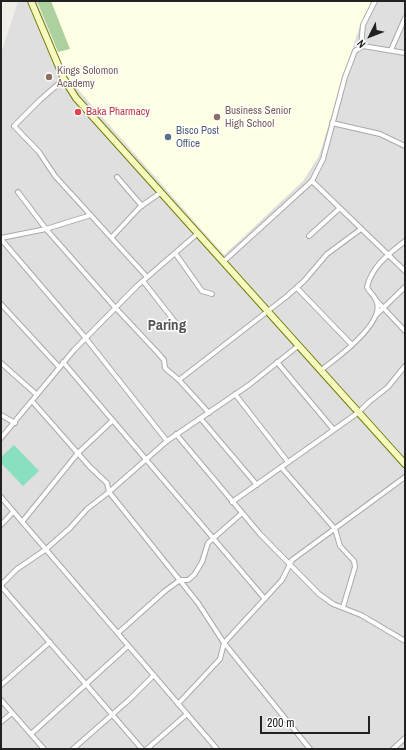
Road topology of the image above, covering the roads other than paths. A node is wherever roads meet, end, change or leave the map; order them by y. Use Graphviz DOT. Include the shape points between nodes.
graph roads {
  1 [pos="31,1"];
  2 [pos="375,1"];
  3 [pos="405,18"];
  4 [pos="361,47"];
  5 [pos="391,50"];
  6 [pos="405,53"];
  7 [pos="64,79"];
  8 [pos="332,123"];
  9 [pos="404,145"];
  10 [pos="117,177"];
  11 [pos="312,181"];
  12 [pos="18,192"];
  13 [pos="160,193"];
  14 [pos="142,206"];
  15 [pos="340,208"];
  16 [pos="91,215"];
  17 [pos="46,229"];
  18 [pos="361,229"];
  19 [pos="197,234"];
  20 [pos="309,236"];
  21 [pos="112,237"];
  22 [pos="1,238"];
  23 [pos="405,241"];
  24 [pos="175,252"];
  25 [pos="388,254"];
  26 [pos="223,262"];
  27 [pos="405,271"];
  28 [pos="147,277"];
  29 [pos="143,281"];
  30 [pos="405,287"];
  31 [pos="297,288"];
  32 [pos="212,294"];
  33 [pos="376,300"];
  34 [pos="1,304"];
  35 [pos="384,306"];
  36 [pos="116,307"];
  37 [pos="267,312"];
  38 [pos="376,316"];
  39 [pos="179,327"];
  40 [pos="405,331"];
  41 [pos="85,339"];
  42 [pos="352,345"];
  43 [pos="298,346"];
  44 [pos="63,362"];
  45 [pos="277,362"];
  46 [pos="1,363"];
  47 [pos="405,366"];
  48 [pos="59,368"];
  49 [pos="321,370"];
  50 [pos="179,380"];
  51 [pos="36,394"];
  52 [pos="235,394"];
  53 [pos="32,401"];
  54 [pos="359,412"];
  55 [pos="209,413"];
  56 [pos="1,415"];
  57 [pos="201,419"];
  58 [pos="112,421"];
  59 [pos="15,424"];
  60 [pos="333,429"];
  61 [pos="176,434"];
  62 [pos="1,438"];
  63 [pos="167,441"];
  64 [pos="78,453"];
  65 [pos="145,460"];
  66 [pos="288,462"];
  67 [pos="405,464"];
  68 [pos="281,467"];
  69 [pos="405,477"];
  70 [pos="257,485"];
  71 [pos="109,492"];
  72 [pos="1,498"];
  73 [pos="232,502"];
  74 [pos="14,512"];
  75 [pos="242,513"];
  76 [pos="22,522"];
  77 [pos="1,525"];
  78 [pos="335,529"];
  79 [pos="212,538"];
  80 [pos="45,550"];
  81 [pos="289,563"];
  82 [pos="180,580"];
  83 [pos="1,585"];
  84 [pos="265,599"];
  85 [pos="342,607"];
  86 [pos="118,633"];
  87 [pos="405,641"];
  88 [pos="50,642"];
  89 [pos="224,643"];
  90 [pos="128,646"];
  91 [pos="154,675"];
  92 [pos="85,684"];
  93 [pos="1,685"];
  94 [pos="1,700"];
  95 [pos="178,704"];
  96 [pos="12,713"];
  97 [pos="187,714"];
  98 [pos="112,715"];
  99 [pos="1,722"];
  100 [pos="31,734"];
  101 [pos="405,738"];
  102 [pos="139,745"];
  103 [pos="44,749"];
  104 [pos="73,749"];
  105 [pos="134,749"];
  106 [pos="142,749"];
  107 [pos="147,749"];
  108 [pos="217,749"];
  109 [pos="310,749"];
  110 [pos="393,749"];
  1 -- 7 [label="main road"];
  2 -- 4 [label="street" via="363,26"];
  3 -- 5 [label="street"];
  4 -- 5 [label="street"];
  4 -- 8 [label="street" via="350,59"];
  5 -- 6 [label="street"];
  7 -- 13 [label="main road" via="81,105"];
  7 -- 16 [label="street" via="14,126"];
  8 -- 9 [label="street" via="380,134"];
  8 -- 11 [label="street" via="323,159"];
  10 -- 14 [label="street"];
  11 -- 15 [label="street"];
  11 -- 26 [label="street"];
  12 -- 17 [label="street"];
  13 -- 14 [label="street"];
  13 -- 19 [label="main road"];
  14 -- 21 [label="street"];
  15 -- 18 [label="street"];
  15 -- 20 [label="street"];
  16 -- 17 [label="street"];
  16 -- 21 [label="street"];
  17 -- 22 [label="street"];
  17 -- 36 [label="street"];
  18 -- 25 [label="street"];
  18 -- 31 [label="street" via="327,254"];
  19 -- 24 [label="street"];
  19 -- 26 [label="main road"];
  21 -- 28 [label="street"];
  22 -- 41 [label="street"];
  23 -- 25 [label="street"];
  24 -- 28 [label="street"];
  24 -- 32 [label="street" via="202,291"];
  25 -- 27 [label="street"];
  25 -- 33 [label="street" via="377,265 368,283 367,287"];
  26 -- 37 [label="main road"];
  28 -- 29 [label="street"];
  29 -- 36 [label="street"];
  29 -- 39 [label="street"];
  30 -- 35 [label="street"];
  31 -- 37 [label="street"];
  31 -- 42 [label="street"];
  33 -- 35 [label="street"];
  33 -- 38 [label="street"];
  34 -- 48 [label="street"];
  35 -- 38 [label="street"];
  35 -- 40 [label="street"];
  36 -- 41 [label="street"];
  36 -- 50 [label="street" via="164,360 165,368"];
  37 -- 43 [label="main road"];
  37 -- 50 [label="street"];
  38 -- 42 [label="street"];
  41 -- 44 [label="street"];
  41 -- 63 [label="street"];
  42 -- 49 [label="street"];
  43 -- 45 [label="street"];
  43 -- 49 [label="main road"];
  44 -- 48 [label="street"];
  44 -- 58 [label="street"];
  45 -- 52 [label="street"];
  45 -- 60 [label="street"];
  46 -- 51 [label="street"];
  47 -- 54 [label="street" via="388,387"];
  48 -- 51 [label="street"];
  49 -- 54 [label="main road"];
  50 -- 55 [label="street"];
  51 -- 53 [label="street"];
  52 -- 55 [label="street"];
  52 -- 66 [label="street"];
  53 -- 59 [label="street"];
  53 -- 64 [label="street"];
  54 -- 60 [label="street"];
  54 -- 67 [label="main road"];
  55 -- 57 [label="street"];
  56 -- 59 [label="street"];
  57 -- 61 [label="street"];
  57 -- 70 [label="street"];
  58 -- 64 [label="street"];
  58 -- 65 [label="street"];
  59 -- 62 [label="street"];
  60 -- 66 [label="street"];
  61 -- 63 [label="street"];
  61 -- 73 [label="street"];
  63 -- 65 [label="street"];
  64 -- 71 [label="street" via="107,483"];
  64 -- 76 [label="street"];
  65 -- 71 [label="street"];
  65 -- 79 [label="street"];
  66 -- 68 [label="street"];
  68 -- 70 [label="street"];
  68 -- 78 [label="street"];
  69 -- 78 [label="street"];
  70 -- 73 [label="street"];
  71 -- 80 [label="street" via="87,509"];
  71 -- 82 [label="street"];
  72 -- 74 [label="street"];
  73 -- 75 [label="street"];
  74 -- 76 [label="street"];
  74 -- 77 [label="street"];
  75 -- 79 [label="street" via="223,532"];
  75 -- 81 [label="street"];
  76 -- 80 [label="street"];
  78 -- 81 [label="street"];
  78 -- 85 [label="street" via="340,546 354,561 356,567"];
  79 -- 82 [label="street" via="198,569 188,580"];
  79 -- 84 [label="street"];
  80 -- 83 [label="street" via="17,569"];
  80 -- 86 [label="street"];
  81 -- 84 [label="street" via="286,574"];
  81 -- 85 [label="street" via="319,594"];
  82 -- 86 [label="street"];
  82 -- 89 [label="street"];
  83 -- 88 [label="street"];
  84 -- 89 [label="street"];
  85 -- 87 [label="street"];
  86 -- 90 [label="street"];
  88 -- 92 [label="street"];
  88 -- 93 [label="street"];
  89 -- 95 [label="street" via="220,658"];
  89 -- 109 [label="street"];
  90 -- 91 [label="street"];
  90 -- 92 [label="street"];
  91 -- 95 [label="street"];
  91 -- 98 [label="street"];
  92 -- 98 [label="street"];
  92 -- 100 [label="street"];
  94 -- 96 [label="street"];
  95 -- 97 [label="street"];
  96 -- 99 [label="street"];
  96 -- 100 [label="street"];
  97 -- 107 [label="street"];
  97 -- 108 [label="street"];
  98 -- 102 [label="street"];
  98 -- 104 [label="street"];
  100 -- 103 [label="street"];
  101 -- 110 [label="street"];
  102 -- 105 [label="street"];
  102 -- 106 [label="street"];
}
